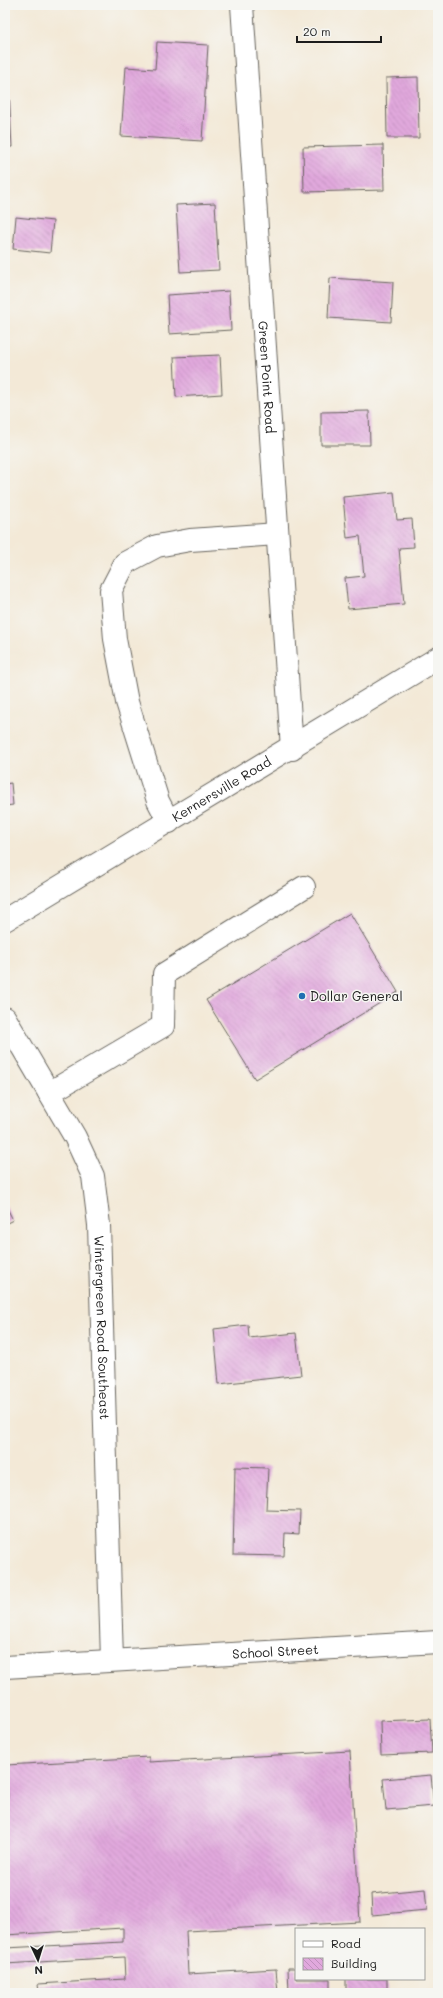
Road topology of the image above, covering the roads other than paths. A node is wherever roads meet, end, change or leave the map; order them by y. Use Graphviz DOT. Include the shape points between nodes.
graph roads {
  1 [pos="242,5"];
  2 [pos="277,534"];
  3 [pos="438,658"];
  4 [pos="292,748"];
  5 [pos="169,822"];
  6 [pos="304,888"];
  7 [pos="5,920"];
  8 [pos="5,1018"];
  9 [pos="49,1093"];
  10 [pos="438,1642"];
  11 [pos="112,1660"];
  12 [pos="5,1667"];
  1 -- 2 [label="street, Green Point Road"];
  2 -- 4 [label="street, Green Point Road"];
  2 -- 5 [label="street" via="190,540 157,546 125,563 111,590 115,639 127,702 158,801"];
  3 -- 4 [label="street, Kernersville Road"];
  4 -- 5 [label="street, Kernersville Road"];
  5 -- 7 [label="street, Kernersville Road"];
  6 -- 9 [label="street" via="164,974 163,1026"];
  8 -- 9 [label="street, Wintergreen Road Southeast"];
  9 -- 11 [label="street, Wintergreen Road Southeast" via="75,1137 93,1176 99,1225"];
  10 -- 11 [label="street, School Street"];
  11 -- 12 [label="street, School Street"];
}
